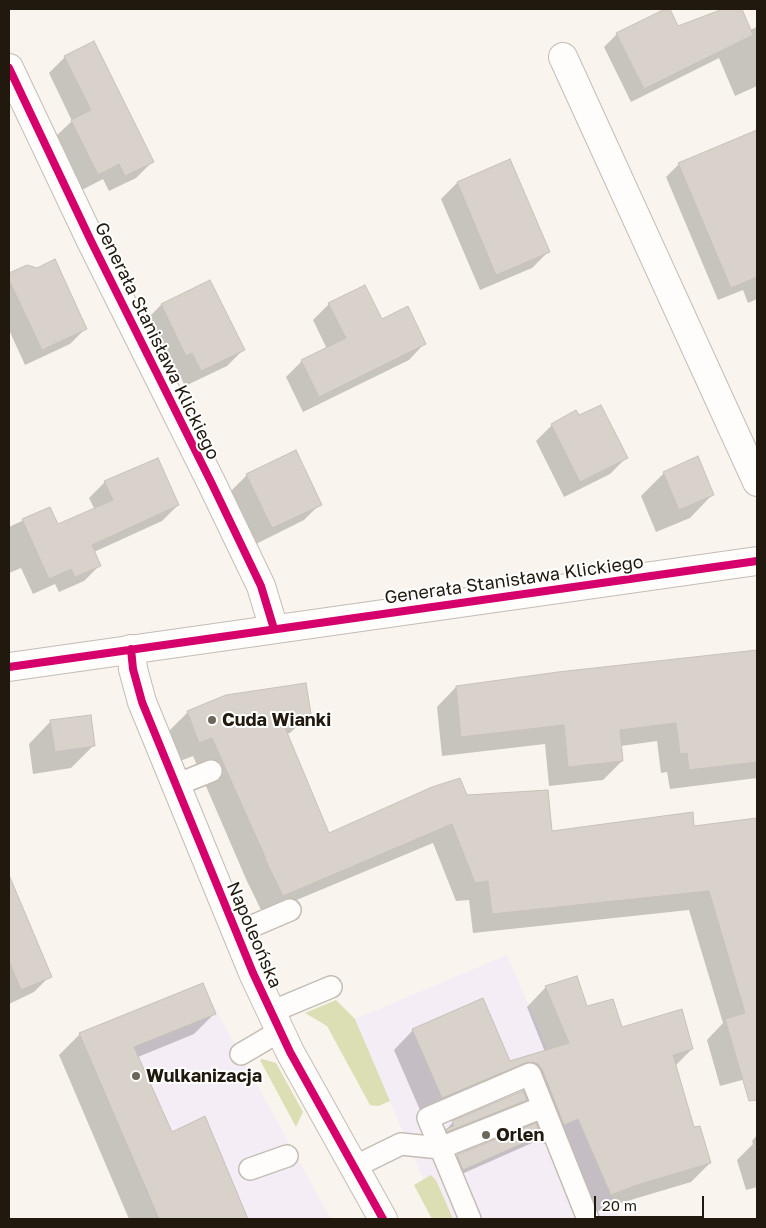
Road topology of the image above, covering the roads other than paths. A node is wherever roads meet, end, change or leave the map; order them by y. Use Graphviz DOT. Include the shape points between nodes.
graph roads {
  1 [pos="563,57"];
  2 [pos="9,68"];
  3 [pos="757,482"];
  4 [pos="757,561"];
  5 [pos="274,629"];
  6 [pos="131,649"];
  7 [pos="9,666"];
  8 [pos="211,771"];
  9 [pos="176,786"];
  10 [pos="290,910"];
  11 [pos="236,933"];
  12 [pos="331,987"];
  13 [pos="275,1022"];
  14 [pos="241,1054"];
  15 [pos="543,1107"];
  16 [pos="440,1148"];
  17 [pos="287,1156"];
  18 [pos="354,1167"];
  19 [pos="250,1169"];
  20 [pos="383,1219"];
  21 [pos="470,1219"];
  22 [pos="588,1219"];
  1 -- 3 [label="street"];
  2 -- 5 [label="street, Generała Stanisława Klickiego" via="261,586"];
  4 -- 5 [label="street, Generała Stanisława Klickiego"];
  5 -- 6 [label="street, Generała Stanisława Klickiego"];
  6 -- 7 [label="street, Generała Stanisława Klickiego"];
  6 -- 9 [label="street, Napoleońska" via="142,702"];
  8 -- 9 [label="lane"];
  9 -- 11 [label="street, Napoleońska"];
  10 -- 11 [label="lane"];
  11 -- 13 [label="street, Napoleońska"];
  12 -- 13 [label="lane"];
  13 -- 14 [label="lane"];
  13 -- 18 [label="street, Napoleońska"];
  15 -- 16 [label="lane"];
  15 -- 16 [label="lane" via="530,1074 428,1118"];
  15 -- 22 [label="lane"];
  16 -- 18 [label="lane" via="401,1144"];
  16 -- 21 [label="lane"];
  17 -- 19 [label="lane"];
  18 -- 20 [label="street, Napoleońska"];
}
